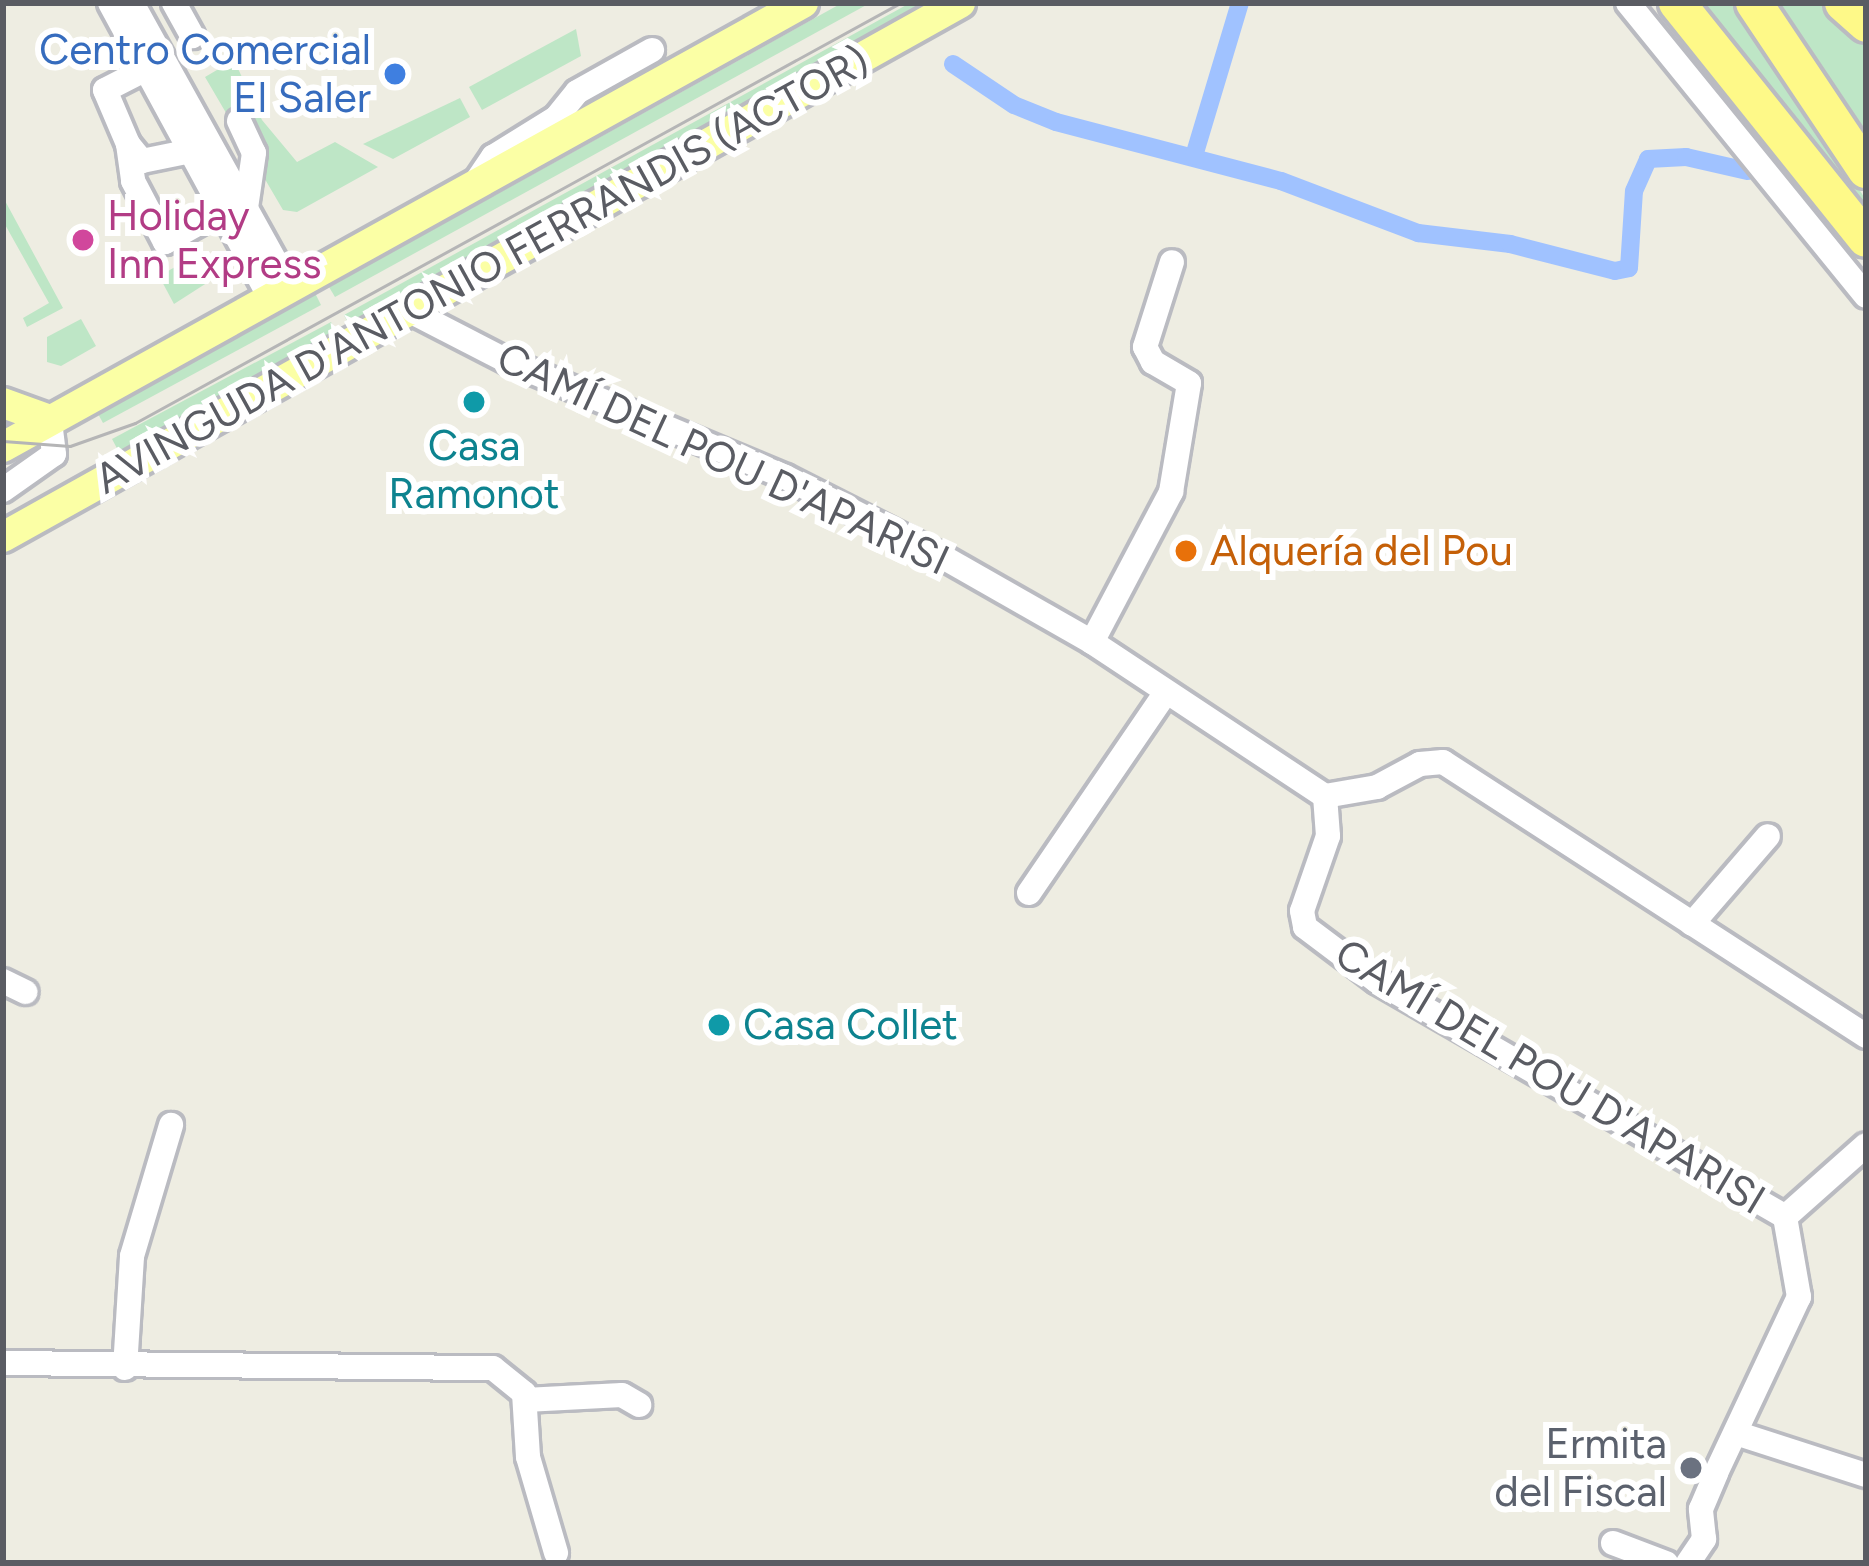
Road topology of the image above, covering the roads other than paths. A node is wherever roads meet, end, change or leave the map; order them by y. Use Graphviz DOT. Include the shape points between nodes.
graph roads {
  1 [pos="110,3"];
  2 [pos="132,3"];
  3 [pos="174,3"];
  4 [pos="803,3"];
  5 [pos="960,3"];
  6 [pos="1628,3"];
  7 [pos="1677,3"];
  8 [pos="1754,3"];
  9 [pos="1843,3"];
  10 [pos="1866,24"];
  11 [pos="192,36"];
  12 [pos="652,50"];
  13 [pos="146,68"];
  14 [pos="239,121"];
  15 [pos="128,144"];
  16 [pos="191,151"];
  17 [pos="1866,170"];
  18 [pos="478,179"];
  19 [pos="237,213"];
  20 [pos="1866,239"];
  21 [pos="1172,262"];
  22 [pos="279,291"];
  23 [pos="1866,296"];
  24 [pos="410,311"];
  25 [pos="3,403"];
  26 [pos="50,420"];
  27 [pos="3,447"];
  28 [pos="3,490"];
  29 [pos="3,537"];
  30 [pos="1092,642"];
  31 [pos="1166,692"];
  32 [pos="1325,796"];
  33 [pos="1768,836"];
  34 [pos="1029,893"];
  35 [pos="1692,924"];
  36 [pos="1866,1036"];
  37 [pos="171,1125"];
  38 [pos="1866,1145"];
  39 [pos="1785,1217"];
  40 [pos="3,1364"];
  41 [pos="125,1368"];
  42 [pos="525,1400"];
  43 [pos="639,1405"];
  44 [pos="1739,1434"];
  45 [pos="1866,1475"];
  46 [pos="1613,1543"];
  47 [pos="556,1553"];
  48 [pos="1666,1563"];
  49 [pos="1688,1563"];
  1 -- 13 [label="street"];
  2 -- 19 [label="street"];
  3 -- 11 [label="street"];
  4 -- 18 [label="main road, AVINGUDA D'ANTONIO FERRANDIS (ACTOR)"];
  5 -- 24 [label="main road, AVINGUDA D'ANTONIO FERRANDIS (ACTOR)"];
  6 -- 23 [label="street"];
  7 -- 20 [label="highway"];
  8 -- 17 [label="highway"];
  9 -- 10 [label="highway"];
  12 -- 18 [label="street" via="577,92 549,124 493,157"];
  13 -- 15 [label="street" via="105,90"];
  13 -- 16 [label="street"];
  14 -- 19 [label="street" via="254,153"];
  15 -- 16 [label="street" via="142,161 175,148"];
  15 -- 19 [label="street" via="133,181 165,242 215,214"];
  16 -- 19 [label="street"];
  18 -- 22 [label="main road, AVINGUDA D'ANTONIO FERRANDIS (ACTOR)"];
  19 -- 22 [label="street"];
  21 -- 30 [label="street" via="1145,347 1153,362 1189,383 1171,492"];
  22 -- 26 [label="main road, AVINGUDA D'ANTONIO FERRANDIS (ACTOR)"];
  24 -- 29 [label="main road, AVINGUDA D'ANTONIO FERRANDIS (ACTOR)"];
  24 -- 30 [label="street, CAMÍ DEL POU D'APARISI" via="508,362 785,477"];
  25 -- 26 [label="main road"];
  26 -- 27 [label="main road, AVINGUDA D'ANTONIO FERRANDIS (ACTOR)"];
  26 -- 28 [label="street, AVINGUDA D'ANTONIO FERRANDIS (ACTOR)" via="54,454"];
  30 -- 31 [label="street, CAMÍ DEL POU D'APARISI"];
  31 -- 32 [label="street, CAMÍ DEL POU D'APARISI"];
  31 -- 34 [label="street"];
  32 -- 35 [label="street" via="1444,762"];
  32 -- 39 [label="street, CAMÍ DEL POU D'APARISI" via="1328,836 1302,911 1305,927 1377,981"];
  33 -- 35 [label="street"];
  35 -- 36 [label="street"];
  37 -- 41 [label="street" via="132,1256"];
  38 -- 39 [label="street, CAMÍ DEL POU D'APARISI"];
  39 -- 44 [label="street" via="1799,1297"];
  40 -- 41 [label="street"];
  41 -- 42 [label="street" via="494,1368 514,1378"];
  42 -- 43 [label="street" via="622,1395"];
  42 -- 47 [label="street" via="528,1457"];
  44 -- 45 [label="street"];
  44 -- 49 [label="street" via="1701,1509 1704,1539"];
  46 -- 48 [label="street"];
}
